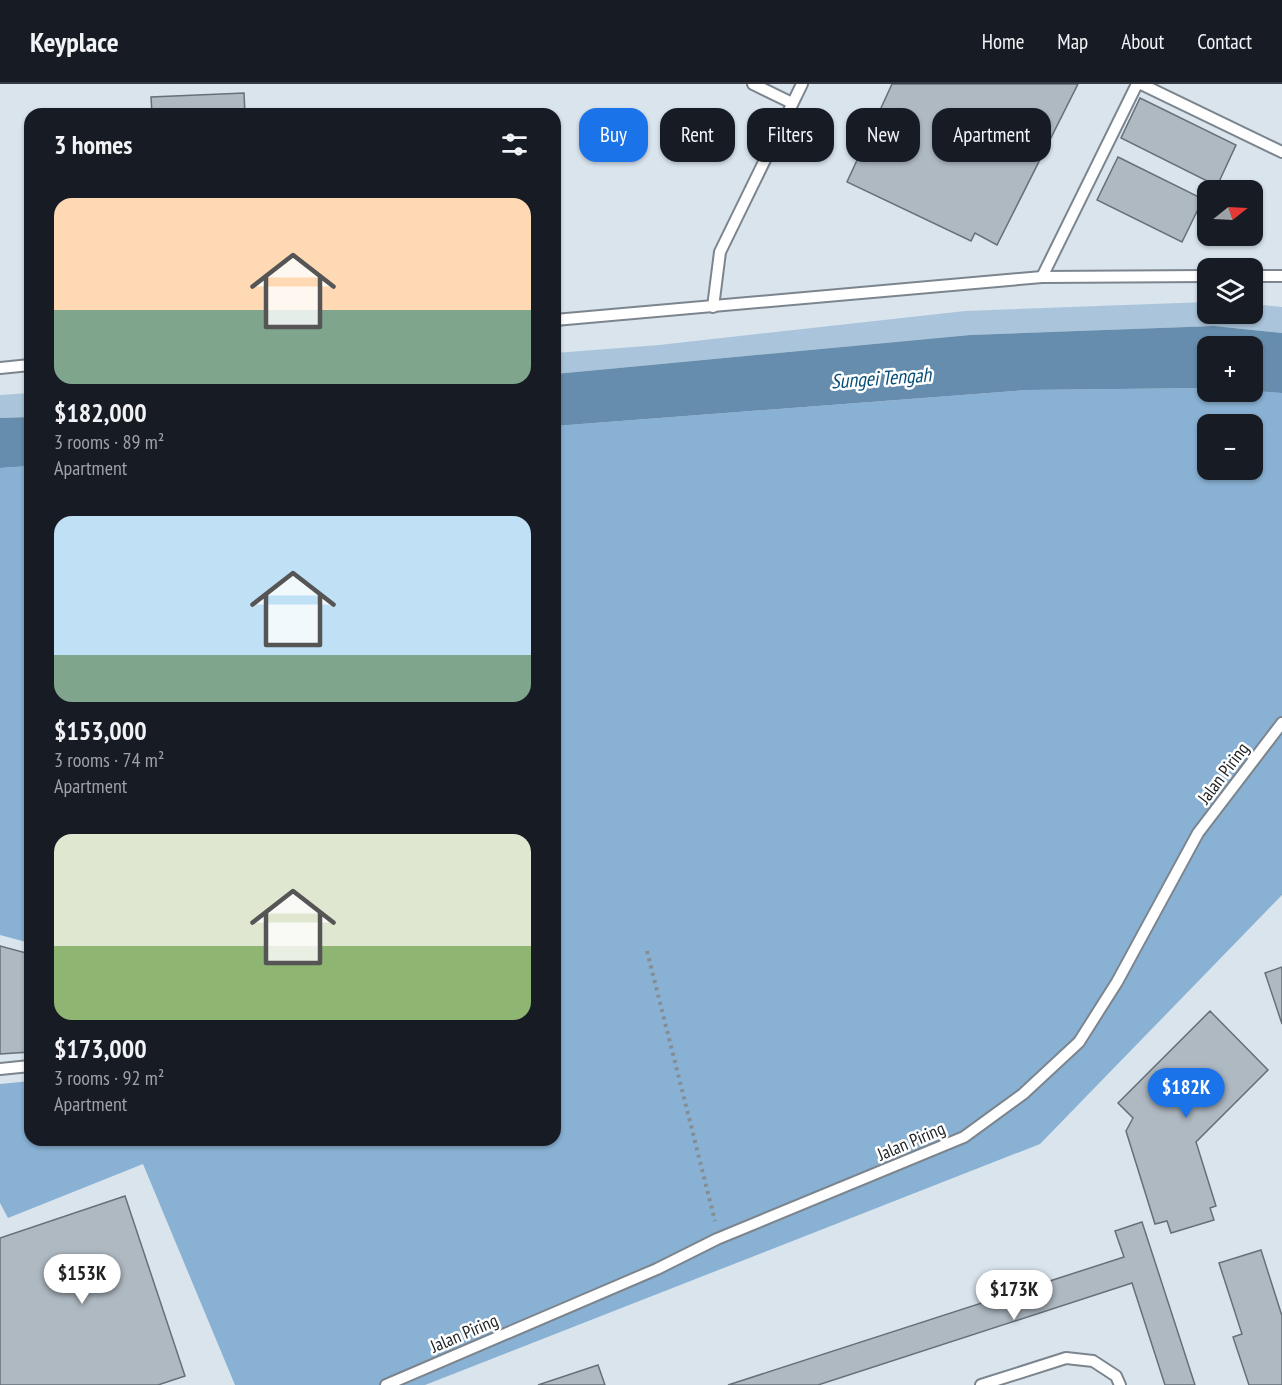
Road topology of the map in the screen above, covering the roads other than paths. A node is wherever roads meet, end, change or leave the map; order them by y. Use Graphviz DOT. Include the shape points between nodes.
graph roads {
  1 [pos="753,84"];
  2 [pos="802,84"];
  3 [pos="1139,84"];
  4 [pos="792,103"];
  5 [pos="1282,152"];
  6 [pos="1197,276"];
  7 [pos="1263,276"];
  8 [pos="1282,276"];
  9 [pos="1042,278"];
  10 [pos="713,307"];
  11 [pos="561,320"];
  12 [pos="24,366"];
  13 [pos="0,368"];
  14 [pos="1282,723"];
  15 [pos="24,1067"];
  16 [pos="0,1070"];
  17 [pos="386,1385"];
  18 [pos="981,1385"];
  19 [pos="1120,1385"];
  1 -- 4 [label="lane"];
  2 -- 4 [label="lane"];
  3 -- 5 [label="lane"];
  3 -- 9 [label="lane"];
  4 -- 10 [label="lane" via="720,252"];
  6 -- 9 [label="lane"];
  7 -- 8 [label="lane"];
  9 -- 10 [label="lane"];
  10 -- 11 [label="lane"];
  12 -- 13 [label="lane"];
  14 -- 17 [label="lane, Jalan Piring" via="1198,834 1117,982 1079,1042 1023,1094 964,1137 717,1239 657,1269"];
  15 -- 16 [label="lane"];
  18 -- 19 [label="lane" via="1065,1358 1093,1361 1116,1376"];
}
